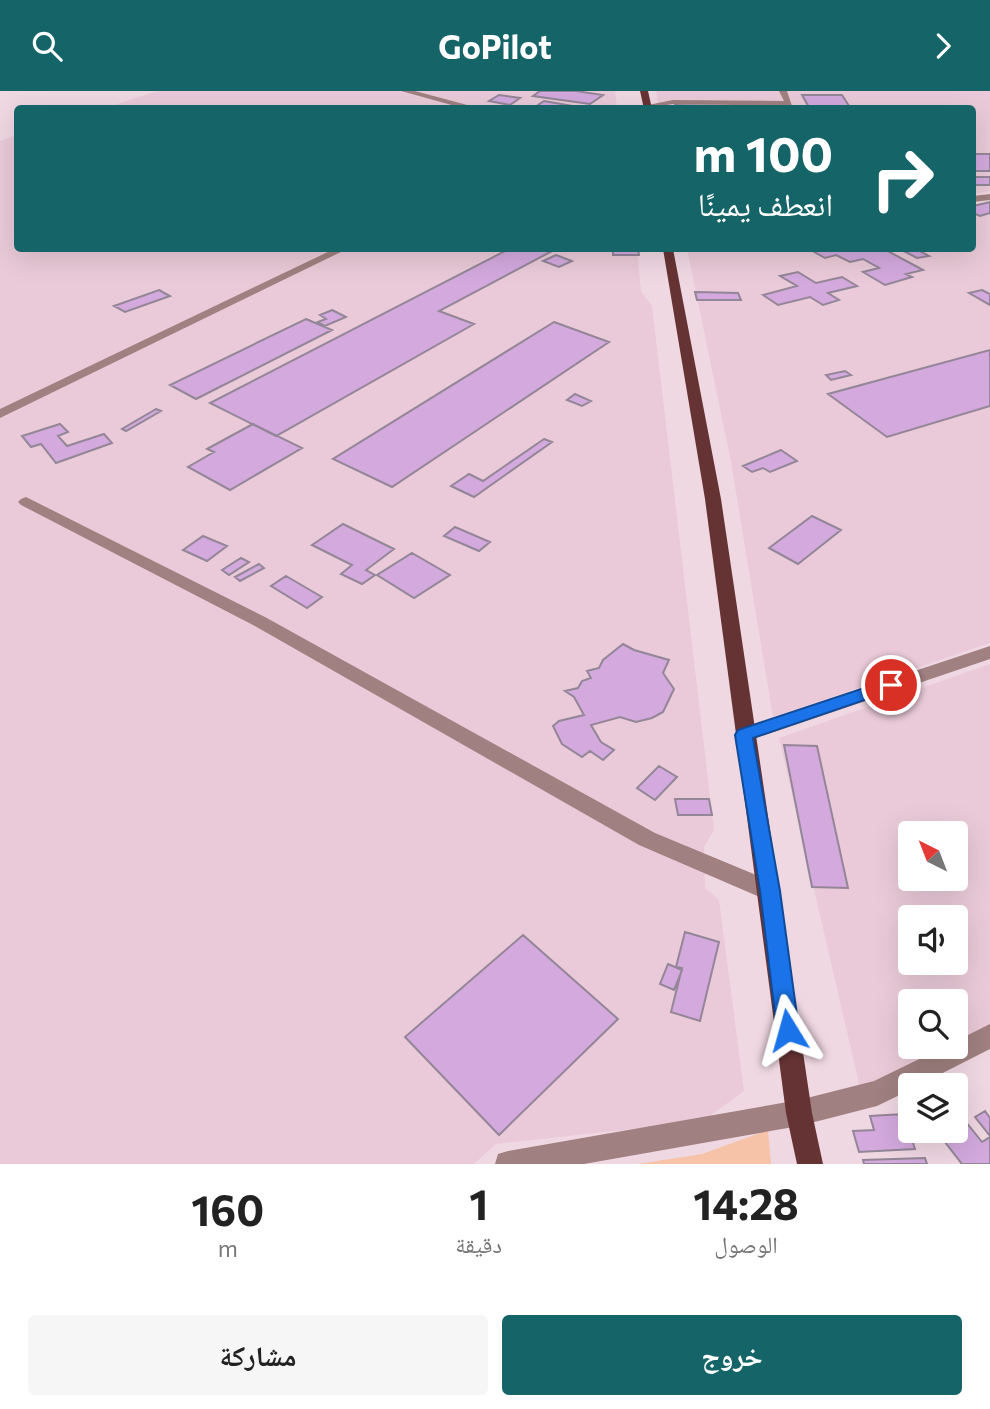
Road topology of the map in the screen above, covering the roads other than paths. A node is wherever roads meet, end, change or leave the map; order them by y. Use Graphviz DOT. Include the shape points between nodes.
graph roads {
  1 [pos="405,91"];
  2 [pos="783,91"];
  3 [pos="462,105"];
  4 [pos="660,105"];
  5 [pos="336,252"];
  6 [pos="669,252"];
  7 [pos="0,414"];
  8 [pos="26,502"];
  9 [pos="990,652"];
  10 [pos="744,735"];
  11 [pos="770,891"];
  12 [pos="990,1036"];
  13 [pos="799,1113"];
  14 [pos="508,1164"];
  15 [pos="810,1164"];
  1 -- 3 [label="street"];
  2 -- 4 [label="street" via="789,104"];
  5 -- 7 [label="street"];
  6 -- 10 [label="main road" via="713,499"];
  8 -- 11 [label="street" via="259,621 647,839"];
  9 -- 10 [label="street"];
  10 -- 11 [label="main road"];
  11 -- 13 [label="main road"];
  12 -- 13 [label="street" via="877,1093"];
  13 -- 14 [label="street"];
  13 -- 15 [label="main road"];
}
